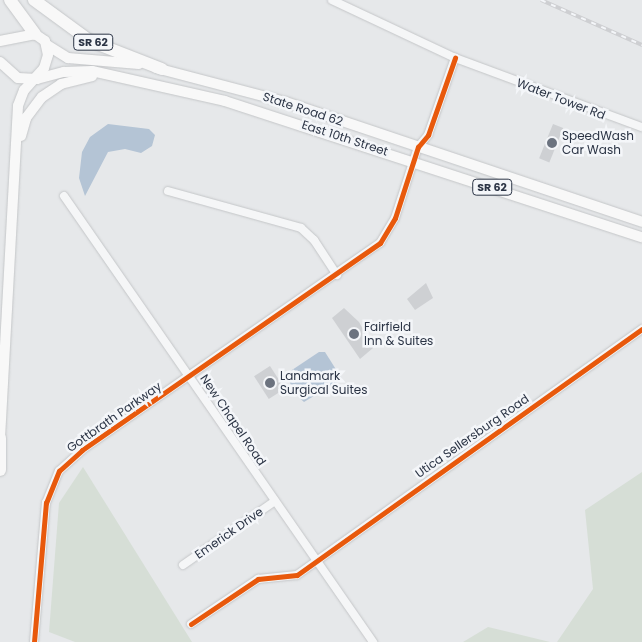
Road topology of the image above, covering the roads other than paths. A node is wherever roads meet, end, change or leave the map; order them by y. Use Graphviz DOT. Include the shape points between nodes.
graph roads {
  1 [pos="10,0"];
  2 [pos="34,0"];
  3 [pos="332,0"];
  4 [pos="35,34"];
  5 [pos="0,41"];
  6 [pos="47,45"];
  7 [pos="455,58"];
  8 [pos="0,62"];
  9 [pos="162,69"];
  10 [pos="111,75"];
  11 [pos="36,79"];
  12 [pos="642,127"];
  13 [pos="18,144"];
  14 [pos="418,147"];
  15 [pos="414,161"];
  16 [pos="168,191"];
  17 [pos="64,196"];
  18 [pos="642,222"];
  19 [pos="642,237"];
  20 [pos="337,275"];
  21 [pos="642,329"];
  22 [pos="191,376"];
  23 [pos="0,438"];
  24 [pos="0,470"];
  25 [pos="275,502"];
  26 [pos="314,559"];
  27 [pos="183,565"];
  28 [pos="191,624"];
  29 [pos="371,641"];
  30 [pos="34,642"];
  1 -- 4 [label="highway"];
  2 -- 9 [label="highway, SR 62" via="90,41"];
  3 -- 7 [label="street, Water Tower Rd"];
  4 -- 5 [label="main road"];
  4 -- 6 [label="main road"];
  6 -- 9 [label="main road" via="68,58 108,59"];
  6 -- 11 [label="main road" via="46,64"];
  7 -- 12 [label="street, Water Tower Rd"];
  7 -- 14 [label="street, Gottbrath Parkway" via="428,135"];
  8 -- 11 [label="main road" via="18,78"];
  9 -- 14 [label="main road, State Road 62 / SR 62" via="286,102"];
  10 -- 11 [label="main road, East 10th Street / SR 62" via="71,71"];
  10 -- 13 [label="main road" via="74,79 51,89 31,109"];
  10 -- 15 [label="main road, East 10th Street / SR 62" via="270,114"];
  11 -- 13 [label="main road" via="19,101"];
  13 -- 23 [label="main road"];
  14 -- 15 [label="street, Gottbrath Parkway"];
  14 -- 18 [label="main road, State Road 62 / SR 62"];
  15 -- 19 [label="main road, East 10th Street / SR 62"];
  15 -- 20 [label="street, Gottbrath Parkway" via="389,232"];
  16 -- 20 [label="street" via="301,228 314,240"];
  17 -- 22 [label="street, New Chapel Road"];
  20 -- 22 [label="street, Gottbrath Parkway"];
  21 -- 26 [label="street, Utica Sellersburg Road"];
  22 -- 25 [label="street, New Chapel Road"];
  22 -- 30 [label="street, Gottbrath Parkway" via="82,450 59,471 46,503"];
  23 -- 24 [label="highway"];
  25 -- 26 [label="street, New Chapel Road"];
  25 -- 27 [label="street, Emerick Drive"];
  26 -- 28 [label="street, Utica Sellersburg Road" via="292,578 258,579"];
  26 -- 29 [label="street, New Chapel Road"];
}
